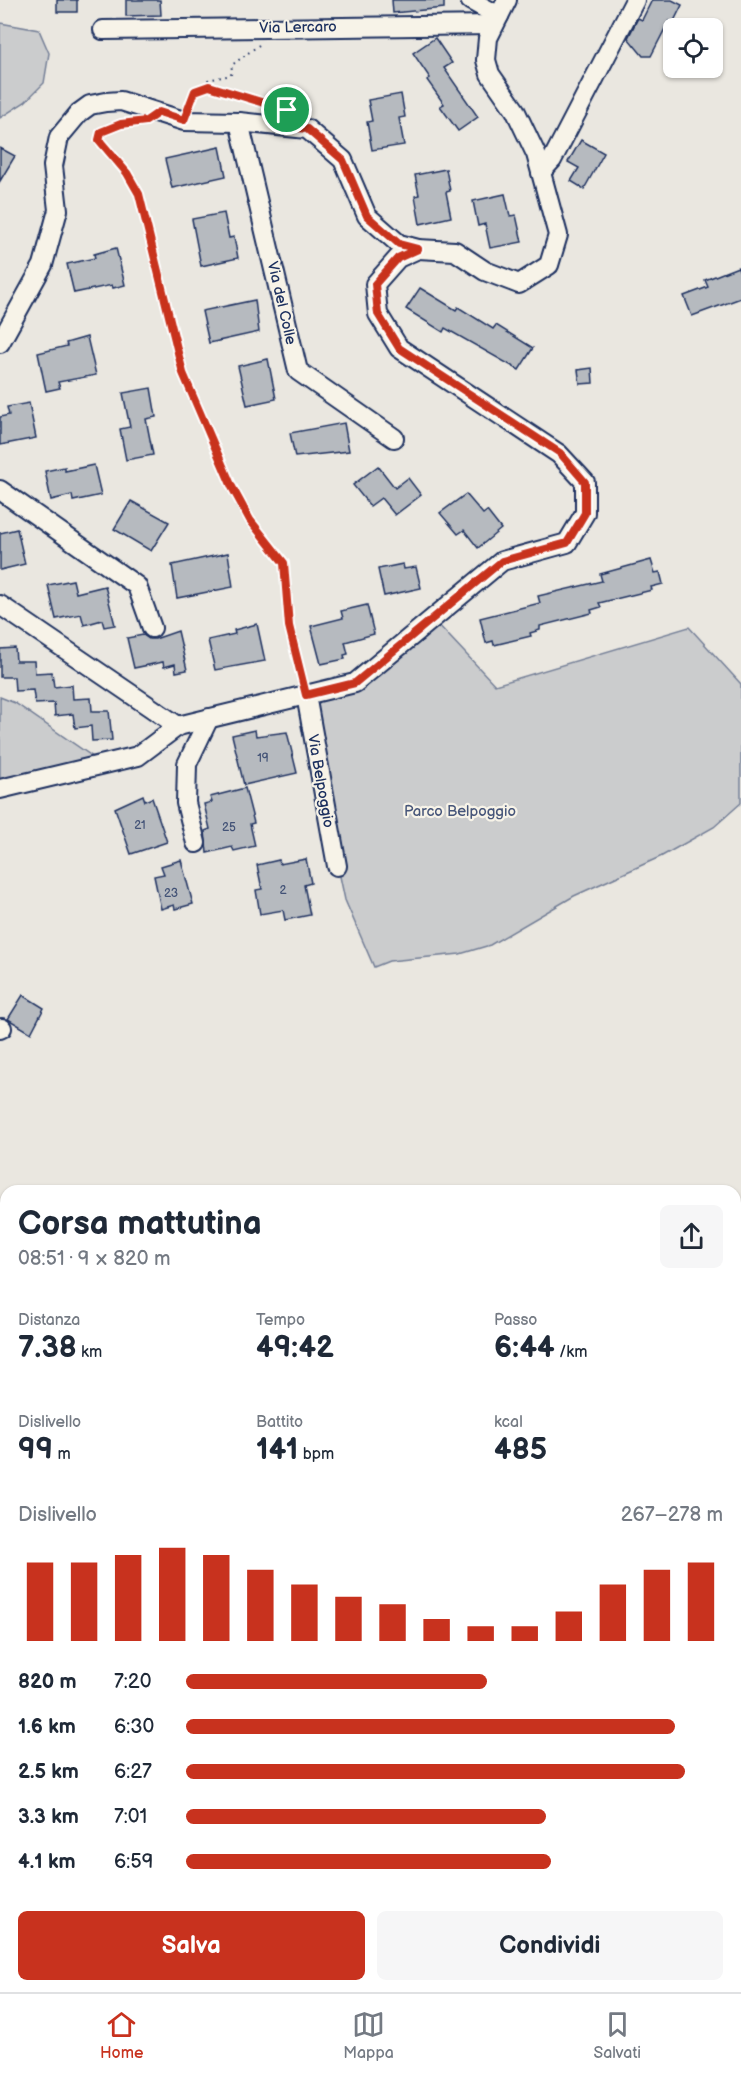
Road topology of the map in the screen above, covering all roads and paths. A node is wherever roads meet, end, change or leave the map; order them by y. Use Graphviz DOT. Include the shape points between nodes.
graph roads {
  1 [pos="470,0"];
  2 [pos="635,0"];
  3 [pos="500,14"];
  4 [pos="103,30"];
  5 [pos="232,65"];
  6 [pos="209,86"];
  7 [pos="159,112"];
  8 [pos="292,114"];
  9 [pos="184,120"];
  10 [pos="239,122"];
  11 [pos="541,172"];
  12 [pos="418,249"];
  13 [pos="0,343"];
  14 [pos="394,438"];
  15 [pos="0,490"];
  16 [pos="0,604"];
  17 [pos="152,628"];
  18 [pos="306,695"];
  19 [pos="209,718"];
  20 [pos="178,726"];
  21 [pos="0,789"];
  22 [pos="196,843"];
  23 [pos="337,867"];
  1 -- 3 [label="street"];
  2 -- 11 [label="street" via="552,160"];
  3 -- 4 [label="street, Via Lercaro"];
  3 -- 11 [label="street" via="486,46 486,60 490,74 515,110"];
  5 -- 6 [label="path" via="231,75 208,80"];
  6 -- 8 [label="path"];
  6 -- 9 [label="path" via="195,91"];
  7 -- 9 [label="street"];
  7 -- 13 [label="street" via="121,102 90,105 59,137 53,166 58,210 43,265"];
  7 -- 18 [label="path" via="146,121 121,124 101,132 99,140 139,194 183,373 232,487 250,520 284,563 289,626"];
  9 -- 10 [label="street"];
  10 -- 12 [label="street" via="307,129 343,160 367,216 399,244"];
  10 -- 14 [label="street, Via del Colle" via="298,371"];
  11 -- 12 [label="street" via="558,234 549,265 519,284 484,271 454,251"];
  12 -- 18 [label="street" via="398,258 375,284 378,314 399,348 560,453 585,482 585,513 567,543 502,561 355,683"];
  15 -- 17 [label="street" via="137,586"];
  16 -- 20 [label="street"];
  18 -- 19 [label="street"];
  18 -- 23 [label="street, Via Belpoggio"];
  19 -- 20 [label="street"];
  19 -- 22 [label="street" via="187,764 186,803"];
  20 -- 21 [label="street" via="138,756"];
}
